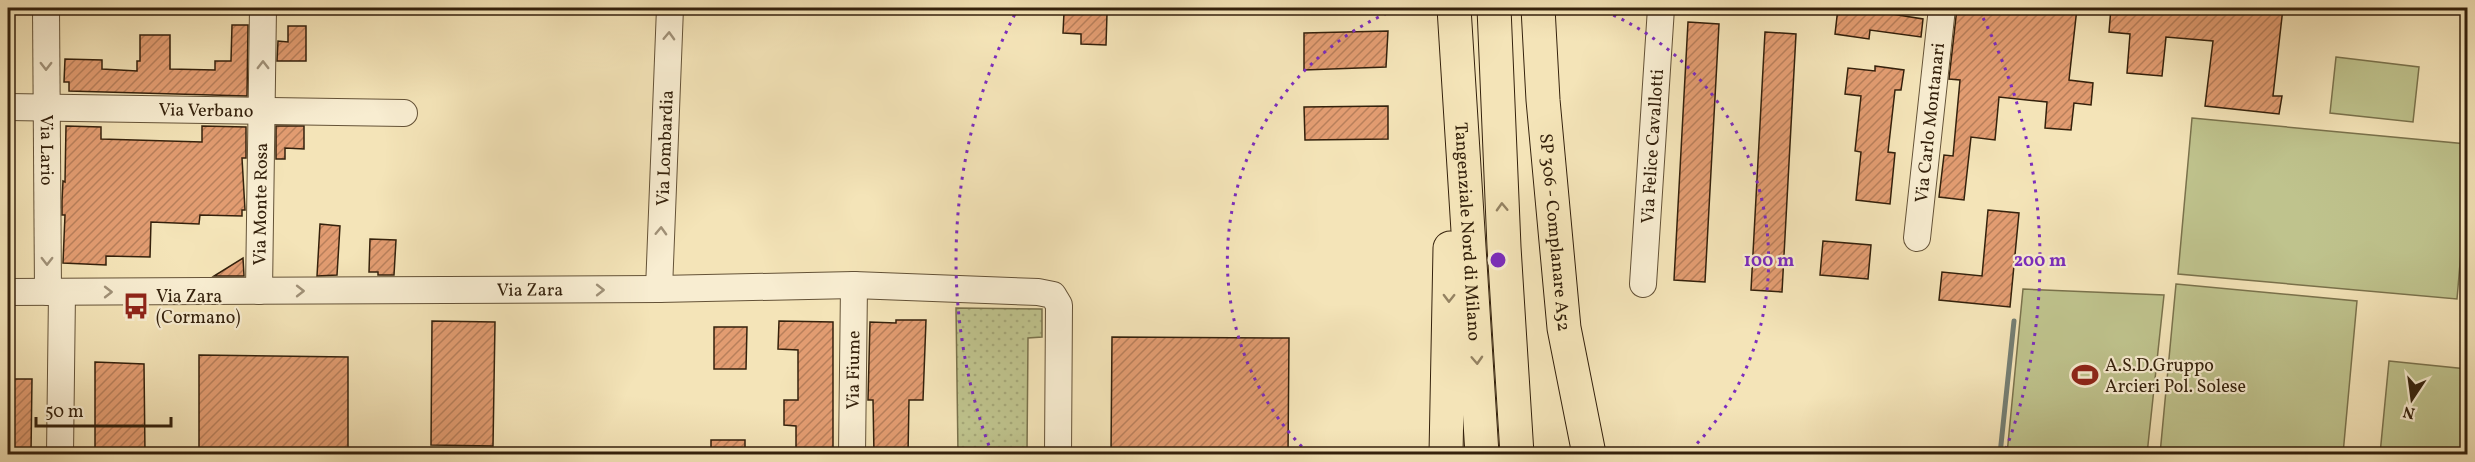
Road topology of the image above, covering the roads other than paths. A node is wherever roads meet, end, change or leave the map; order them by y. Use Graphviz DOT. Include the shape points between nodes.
graph roads {
  1 [pos="46,8"];
  2 [pos="263,8"];
  3 [pos="670,8"];
  4 [pos="1494,8"];
  5 [pos="1538,8"];
  6 [pos="1661,8"];
  7 [pos="1942,8"];
  8 [pos="1455,19"];
  9 [pos="8,107"];
  10 [pos="46,107"];
  11 [pos="262,111"];
  12 [pos="405,112"];
  13 [pos="1917,238"];
  14 [pos="1504,247"];
  15 [pos="1643,284"];
  16 [pos="854,285"];
  17 [pos="659,289"];
  18 [pos="260,291"];
  19 [pos="8,292"];
  20 [pos="55,292"];
  21 [pos="60,454"];
  22 [pos="852,454"];
  23 [pos="1058,454"];
  24 [pos="1446,454"];
  25 [pos="1482,454"];
  26 [pos="1517,454"];
  27 [pos="1539,454"];
  28 [pos="1589,454"];
  1 -- 10 [label="street, Via Lario, one-way"];
  11 -- 2 [label="street, Via Monte Rosa, one-way"];
  17 -- 3 [label="street, Via Lombardia, one-way"];
  14 -- 4 [label="main road, Tangenziale Nord di Milano, one-way"];
  5 -- 28 [label="main road, SP 306 - Complanare A52" via="1542,100 1564,328"];
  6 -- 15 [label="street, Via Felice Cavallotti"];
  7 -- 13 [label="street, Via Carlo Montanari"];
  8 -- 24 [label="main road, one-way"];
  8 -- 25 [label="main road, Tangenziale Nord di Milano, one-way"];
  9 -- 10 [label="street, Via Verbano"];
  10 -- 11 [label="street, Via Verbano"];
  10 -- 20 [label="street, Via Lario, one-way"];
  11 -- 12 [label="street, Via Verbano"];
  11 -- 18 [label="street, Via Monte Rosa"];
  14 -- 26 [label="main road, Tangenziale Nord di Milano"];
  14 -- 27 [label="main road"];
  16 -- 17 [label="street, Via Zara"];
  16 -- 22 [label="street, Via Fiume"];
  16 -- 23 [label="street, Via Zara" via="1053,295 1059,305"];
  18 -- 17 [label="street, Via Zara, one-way"];
  20 -- 18 [label="street, Via Zara, one-way"];
  19 -- 20 [label="street, Via Zara"];
  20 -- 21 [label="street, Via Lario"];
}
